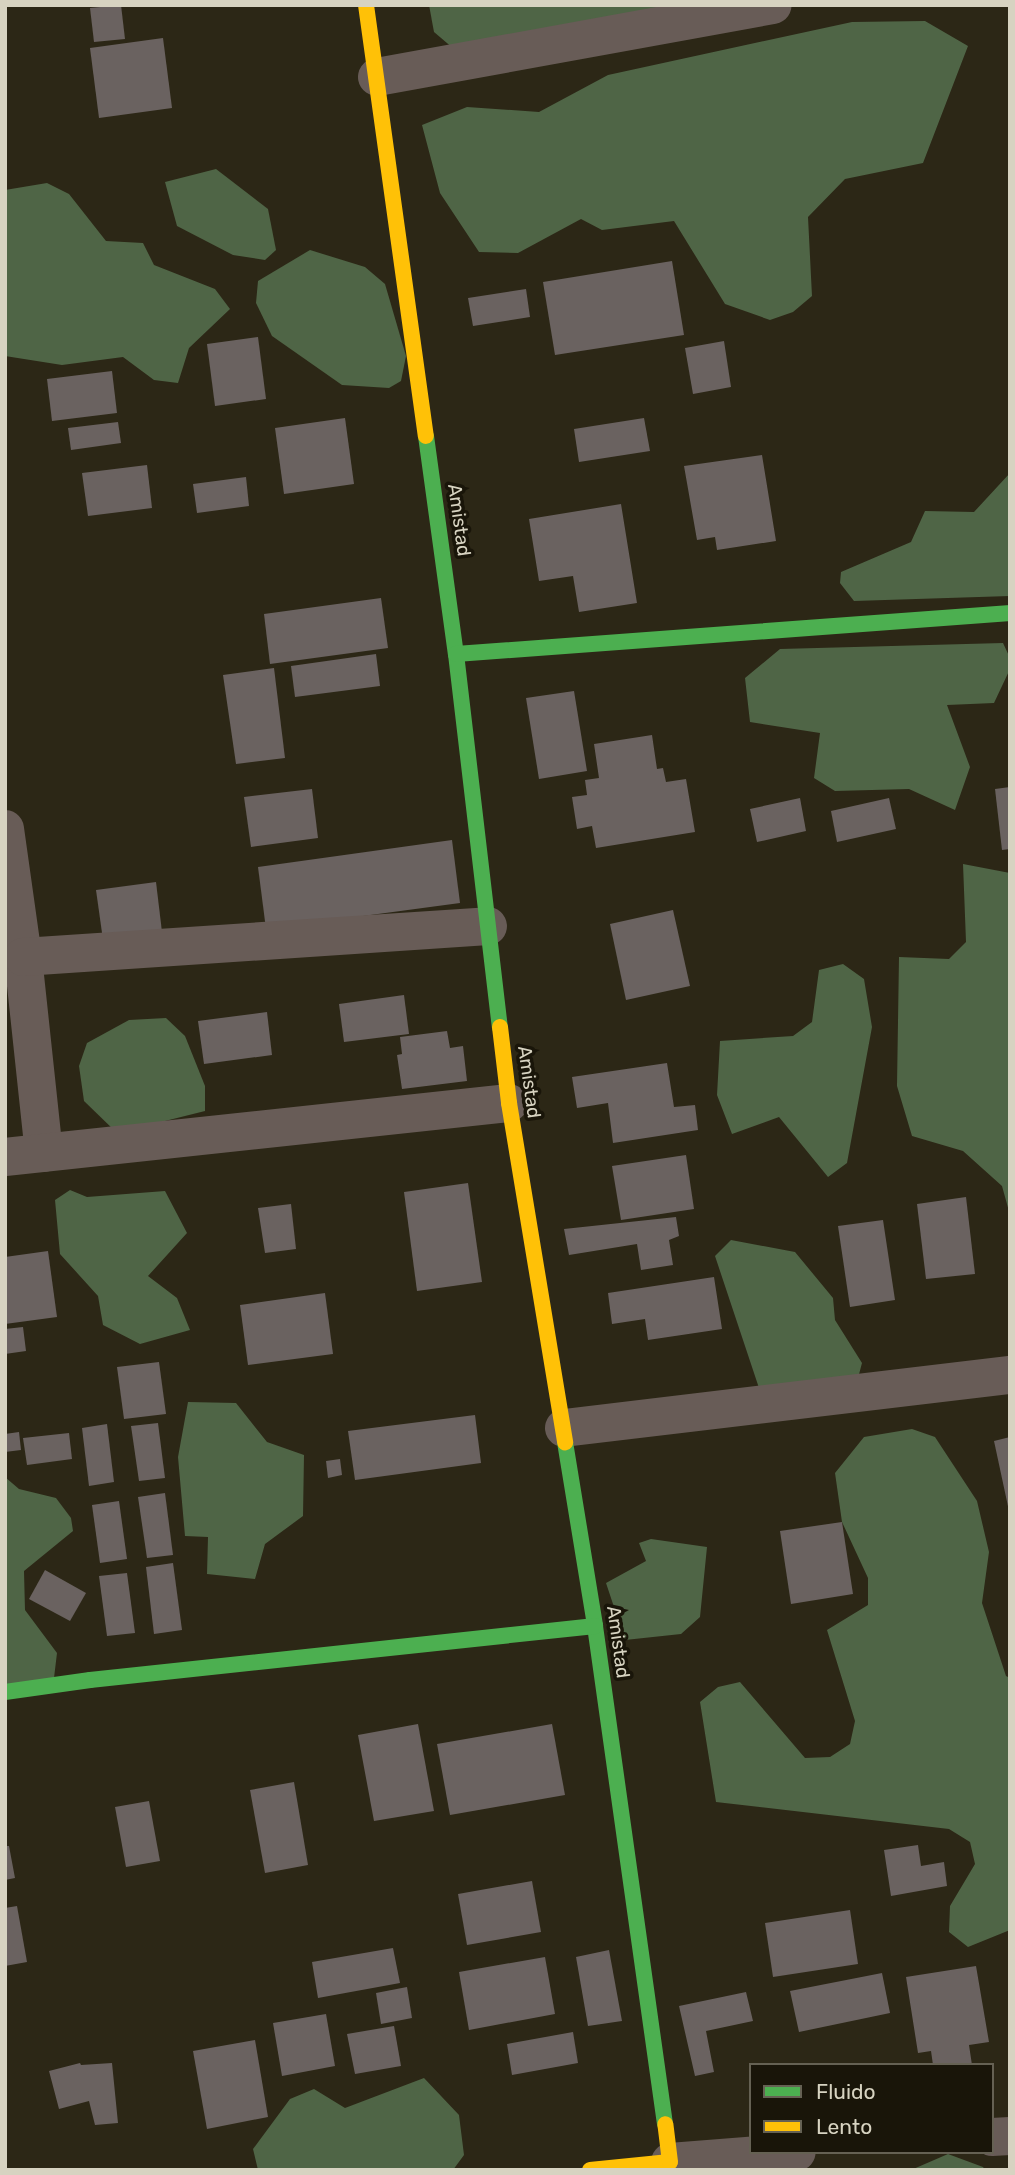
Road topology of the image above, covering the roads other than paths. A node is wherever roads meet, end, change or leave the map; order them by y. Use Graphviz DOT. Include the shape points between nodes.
graph roads {
  1 [pos="366,5"];
  2 [pos="772,5"];
  3 [pos="377,77"];
  4 [pos="1010,612"];
  5 [pos="456,654"];
  6 [pos="5,829"];
  7 [pos="488,926"];
  8 [pos="23,957"];
  9 [pos="509,1103"];
  10 [pos="44,1153"];
  11 [pos="5,1157"];
  12 [pos="1010,1375"];
  13 [pos="564,1428"];
  14 [pos="595,1626"];
  15 [pos="5,1692"];
  16 [pos="772,2154"];
  17 [pos="670,2162"];
  18 [pos="590,2170"];
  1 -- 3 [label="street, Amistad"];
  2 -- 3 [label="street"];
  3 -- 5 [label="street, Amistad"];
  4 -- 5 [label="street"];
  5 -- 7 [label="street, Amistad"];
  6 -- 8 [label="street"];
  7 -- 8 [label="street"];
  7 -- 9 [label="street, Amistad"];
  8 -- 10 [label="street"];
  9 -- 10 [label="street"];
  9 -- 13 [label="street, Amistad"];
  10 -- 11 [label="street"];
  12 -- 13 [label="street"];
  13 -- 14 [label="street, Amistad"];
  14 -- 15 [label="street"];
  14 -- 17 [label="street, Amistad"];
  16 -- 17 [label="street"];
  17 -- 18 [label="street"];
}
